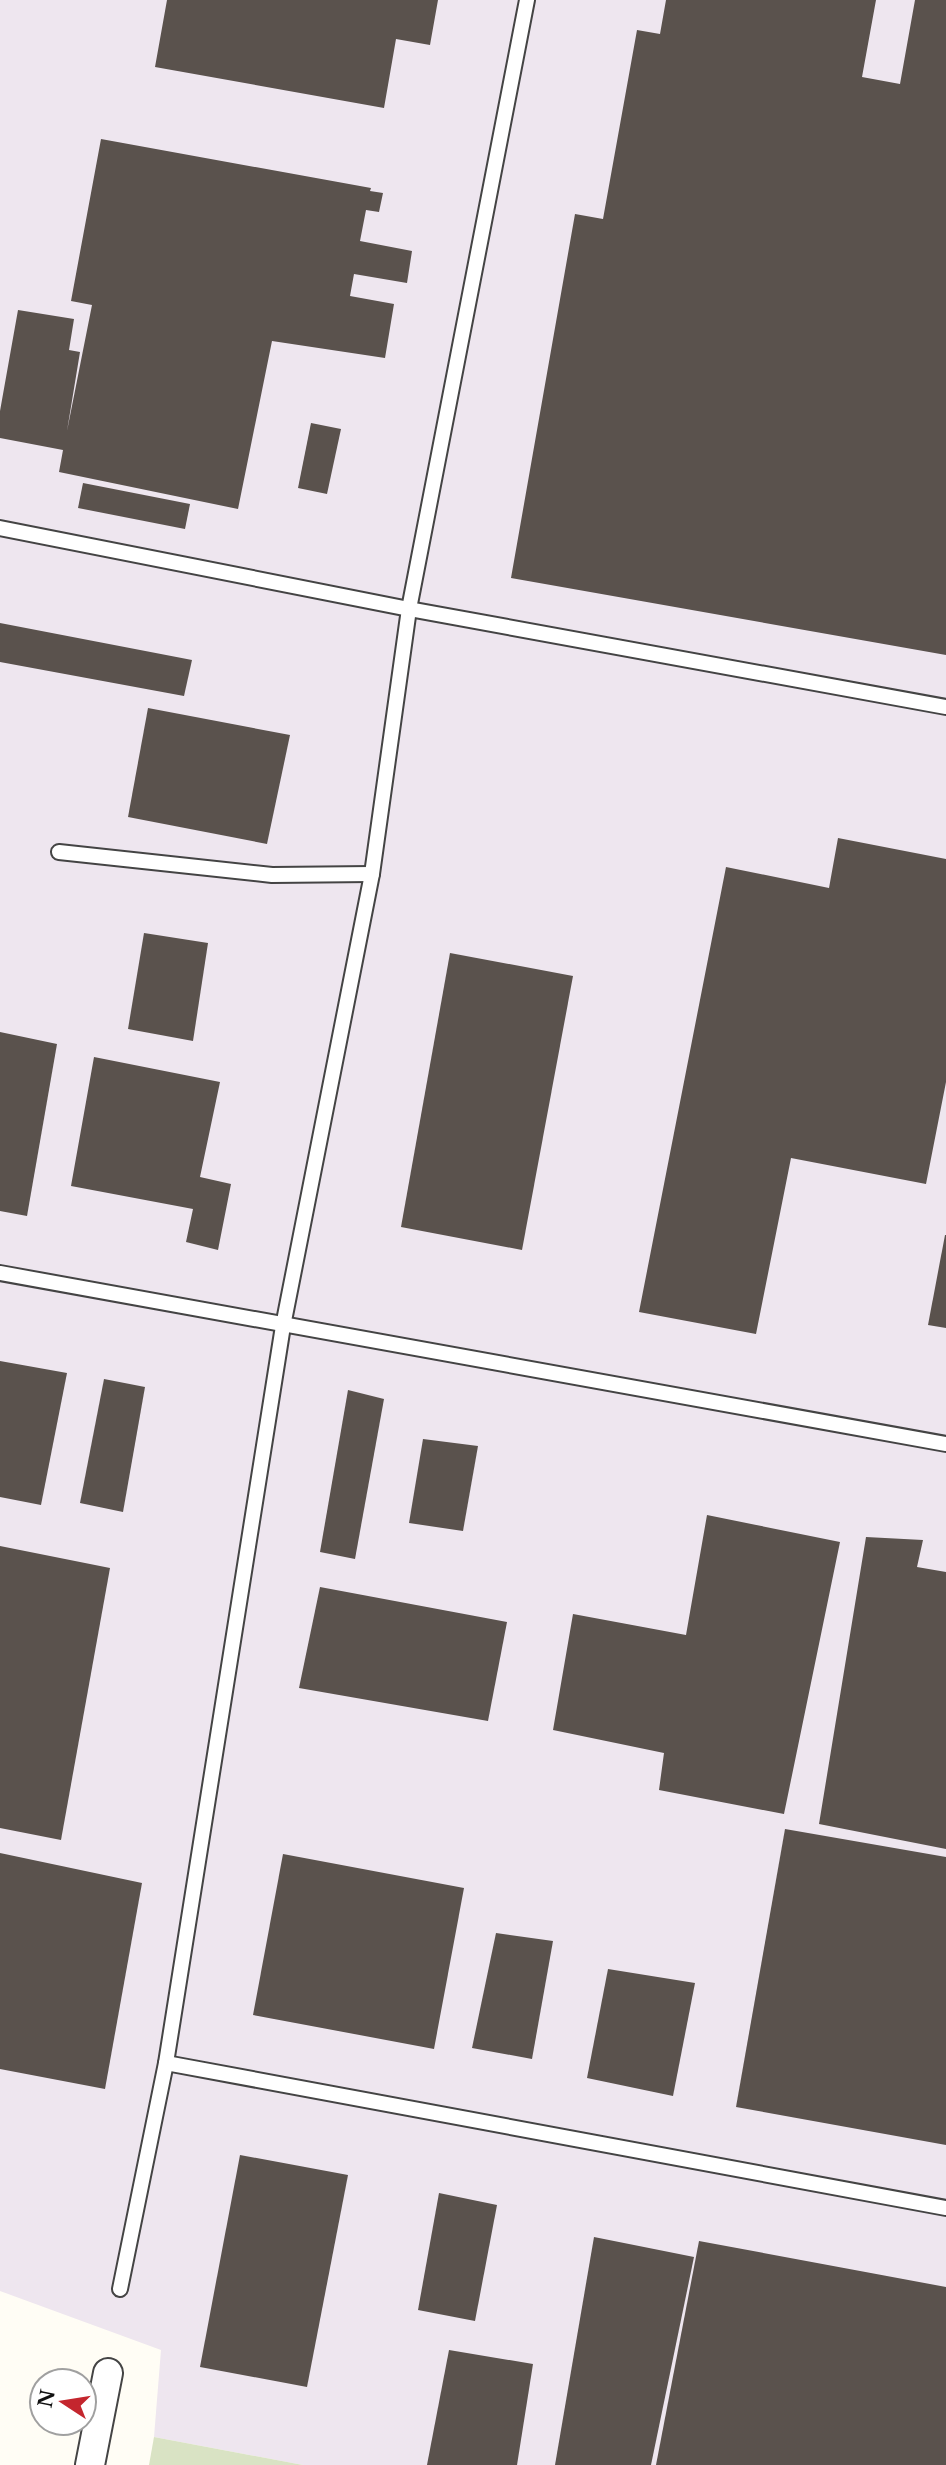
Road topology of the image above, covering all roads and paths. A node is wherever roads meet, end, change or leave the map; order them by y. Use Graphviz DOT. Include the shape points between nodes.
graph roads {
  1 [pos="527,0"];
  2 [pos="0,528"];
  3 [pos="410,609"];
  4 [pos="946,707"];
  5 [pos="59,852"];
  6 [pos="372,874"];
  7 [pos="0,1273"];
  8 [pos="283,1326"];
  9 [pos="946,1444"];
  10 [pos="166,2063"];
  11 [pos="946,2208"];
  12 [pos="120,2289"];
  13 [pos="108,2373"];
  14 [pos="90,2465"];
  1 -- 3 [label="lane"];
  2 -- 3 [label="lane"];
  3 -- 4 [label="lane"];
  3 -- 6 [label="lane"];
  5 -- 6 [label="lane" via="272,875"];
  6 -- 8 [label="lane"];
  7 -- 8 [label="lane"];
  8 -- 9 [label="lane"];
  8 -- 10 [label="lane"];
  10 -- 11 [label="lane"];
  10 -- 12 [label="lane"];
  13 -- 14 [label="street"];
}
